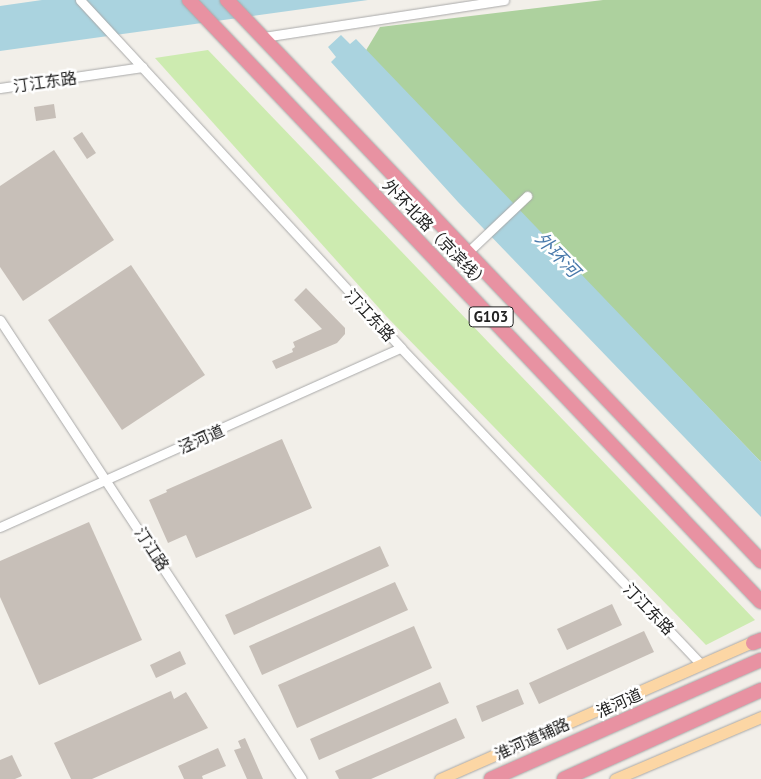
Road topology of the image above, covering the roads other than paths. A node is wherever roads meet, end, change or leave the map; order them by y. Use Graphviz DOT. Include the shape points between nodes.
graph roads {
  1 [pos="80,0"];
  2 [pos="189,0"];
  3 [pos="228,0"];
  4 [pos="504,0"];
  5 [pos="263,37"];
  6 [pos="142,67"];
  7 [pos="0,88"];
  8 [pos="527,196"];
  9 [pos="467,253"];
  10 [pos="0,320"];
  11 [pos="401,348"];
  12 [pos="107,481"];
  13 [pos="0,527"];
  14 [pos="761,562"];
  15 [pos="761,602"];
  16 [pos="758,640"];
  17 [pos="761,660"];
  18 [pos="701,664"];
  19 [pos="761,690"];
  20 [pos="759,721"];
  21 [pos="302,779"];
  22 [pos="440,779"];
  23 [pos="491,779"];
  24 [pos="564,779"];
  25 [pos="615,779"];
  1 -- 6 [label="street"];
  2 -- 15 [label="highway, 外环北路（京滨线） / G103"];
  3 -- 5 [label="highway, 外环北路（京滨线） / G103"];
  4 -- 5 [label="street"];
  5 -- 9 [label="highway, 外环北路（京滨线） / G103"];
  6 -- 7 [label="street, 汀江东路"];
  6 -- 11 [label="street, 汀江东路"];
  8 -- 9 [label="street"];
  9 -- 14 [label="highway, 外环北路（京滨线） / G103"];
  10 -- 12 [label="street, 汀江路"];
  11 -- 12 [label="street, 泾河道"];
  11 -- 18 [label="street, 汀江东路"];
  12 -- 13 [label="street, 泾河道"];
  12 -- 21 [label="street, 汀江路"];
  16 -- 18 [label="main road, 淮河道辅路"];
  17 -- 23 [label="highway, 淮河道"];
  18 -- 22 [label="main road, 淮河道辅路"];
  19 -- 24 [label="highway"];
  20 -- 25 [label="main road"];
}
